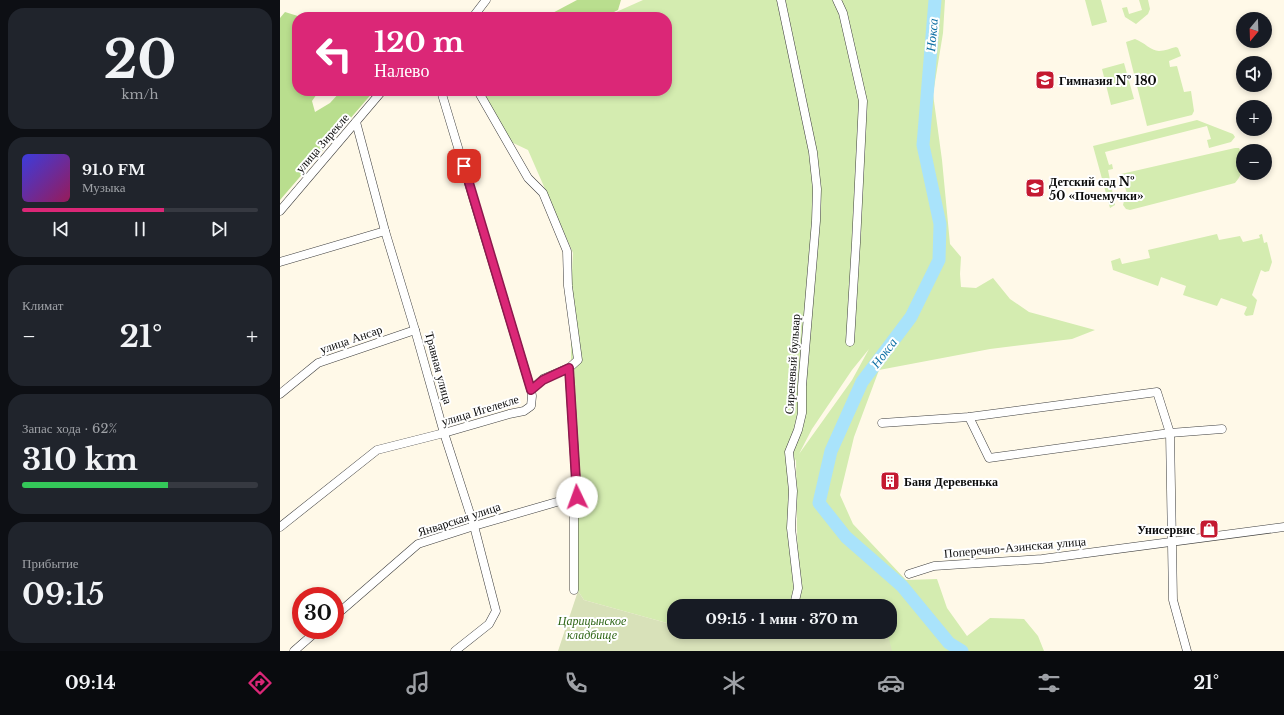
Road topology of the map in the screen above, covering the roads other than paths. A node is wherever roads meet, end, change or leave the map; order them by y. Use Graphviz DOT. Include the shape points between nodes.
graph roads {
  1 [pos="486,0"];
  2 [pos="781,0"];
  3 [pos="837,0"];
  4 [pos="476,12"];
  5 [pos="378,96"];
  6 [pos="443,96"];
  7 [pos="481,96"];
  8 [pos="356,122"];
  9 [pos="280,211"];
  10 [pos="384,231"];
  11 [pos="280,262"];
  12 [pos="416,330"];
  13 [pos="850,342"];
  14 [pos="569,368"];
  15 [pos="531,390"];
  16 [pos="280,394"];
  17 [pos="970,417"];
  18 [pos="882,423"];
  19 [pos="1222,429"];
  20 [pos="444,433"];
  21 [pos="1170,433"];
  22 [pos="567,499"];
  23 [pos="474,526"];
  24 [pos="280,527"];
  25 [pos="1284,527"];
  26 [pos="1171,541"];
  27 [pos="909,574"];
  28 [pos="574,590"];
  29 [pos="795,599"];
  30 [pos="344,608"];
  31 [pos="308,639"];
  32 [pos="294,651"];
  33 [pos="456,651"];
  34 [pos="1187,651"];
  1 -- 4 [label="street"];
  2 -- 29 [label="street, Сиреневый бульвар" via="813,152 817,189 802,413 789,452 793,491 791,528 798,588"];
  3 -- 13 [label="street" via="843,12 863,101"];
  5 -- 8 [label="street, улица Зирекле"];
  6 -- 15 [label="street, улица Игелекле"];
  7 -- 14 [label="street" via="528,178 543,193 567,251 568,286 578,360"];
  8 -- 9 [label="street, улица Зирекле"];
  8 -- 10 [label="street, Травная улица"];
  10 -- 11 [label="street"];
  10 -- 12 [label="street, Травная улица"];
  12 -- 16 [label="street, улица Ансар" via="318,363"];
  12 -- 20 [label="street, Травная улица"];
  14 -- 15 [label="street" via="543,380"];
  14 -- 22 [label="street, Январская улица" via="577,497"];
  15 -- 20 [label="street, улица Игелекле" via="531,406 524,411"];
  17 -- 18 [label="street"];
  17 -- 21 [label="street" via="989,458"];
  17 -- 21 [label="street" via="1157,392"];
  19 -- 21 [label="street"];
  20 -- 23 [label="street, Травная улица"];
  20 -- 24 [label="street, улица Игелекле" via="377,450"];
  21 -- 26 [label="street"];
  22 -- 23 [label="street, Январская улица"];
  22 -- 28 [label="street" via="574,509"];
  23 -- 30 [label="street, Январская улица" via="418,544"];
  23 -- 33 [label="street, Травная улица" via="496,611 489,624"];
  25 -- 26 [label="street, Поперечно-Азинская улица"];
  26 -- 27 [label="street, Поперечно-Азинская улица" via="1042,559 934,566"];
  26 -- 34 [label="street" via="1173,600"];
  31 -- 32 [label="street"];
}
